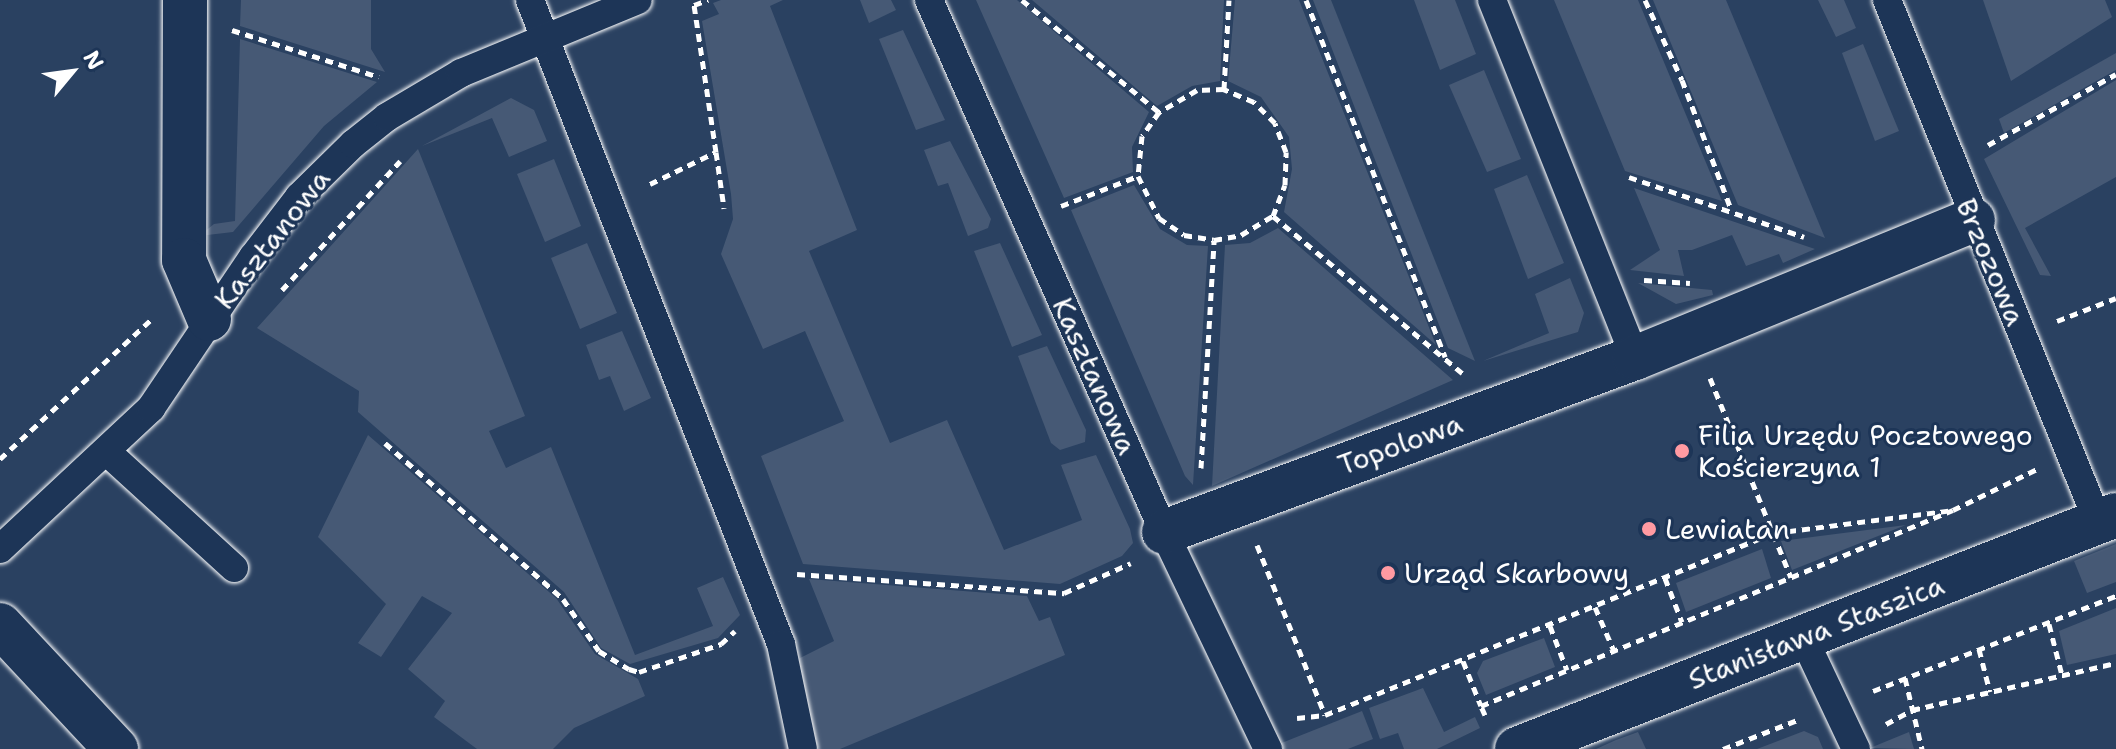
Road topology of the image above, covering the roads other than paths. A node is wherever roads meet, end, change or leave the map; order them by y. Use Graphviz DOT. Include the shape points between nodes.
graph roads {
  1 [pos="530,0"];
  2 [pos="638,0"];
  3 [pos="929,0"];
  4 [pos="1492,0"];
  5 [pos="1887,0"];
  6 [pos="185,8"];
  7 [pos="540,36"];
  8 [pos="1973,220"];
  9 [pos="209,319"];
  10 [pos="1635,358"];
  11 [pos="107,452"];
  12 [pos="2107,519"];
  13 [pos="1152,545"];
  14 [pos="0,549"];
  15 [pos="234,568"];
  16 [pos="0,625"];
  17 [pos="1803,637"];
  18 [pos="1502,735"];
  19 [pos="1263,736"];
  20 [pos="1854,746"];
  21 [pos="116,749"];
  22 [pos="803,749"];
  1 -- 7 [label="lane"];
  2 -- 7 [label="lane, Kasztanowa"];
  3 -- 13 [label="lane, Kasztanowa" via="1026,220"];
  4 -- 10 [label="lane"];
  5 -- 8 [label="lane, Brzozowa"];
  6 -- 9 [label="street, Kasztanowa" via="184,260"];
  7 -- 9 [label="lane, Kasztanowa" via="422,95 353,144 299,197"];
  7 -- 22 [label="lane" via="781,644"];
  8 -- 10 [label="street, Topolowa"];
  8 -- 12 [label="lane, Brzozowa"];
  9 -- 11 [label="lane, Kasztanowa" via="151,408"];
  10 -- 13 [label="street, Topolowa" via="1219,510"];
  11 -- 14 [label="lane, Kasztanowa"];
  11 -- 15 [label="lane"];
  12 -- 17 [label="street, Stanisława Staszica"];
  13 -- 19 [label="lane, Kasztanowa"];
  16 -- 21 [label="street"];
  17 -- 18 [label="street, Stanisława Staszica"];
  17 -- 20 [label="lane"];
}
